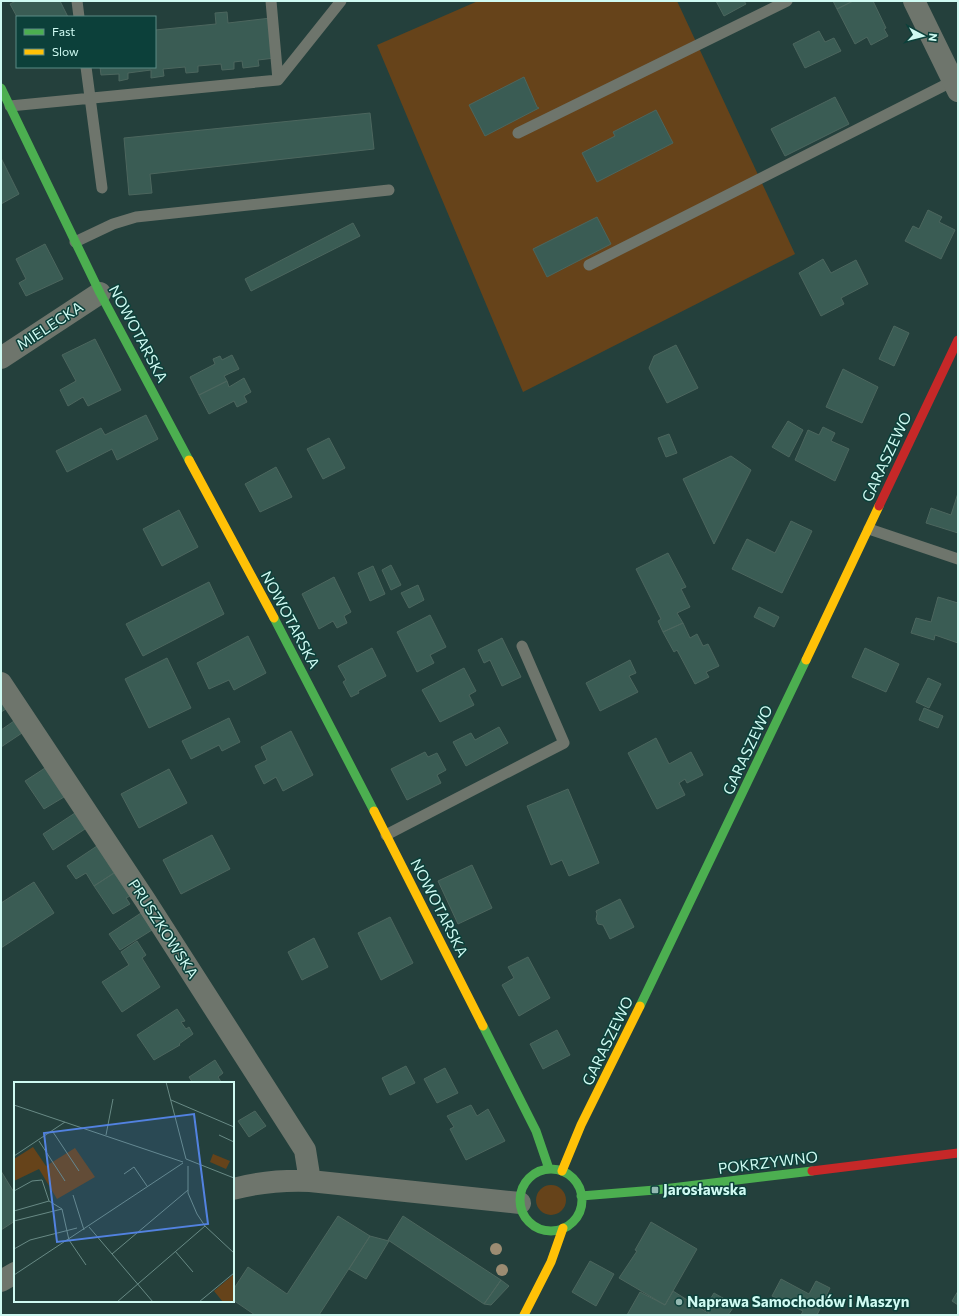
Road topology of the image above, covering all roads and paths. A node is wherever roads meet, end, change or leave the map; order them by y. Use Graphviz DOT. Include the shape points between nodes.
graph roads {
  1 [pos="77,1"];
  2 [pos="271,1"];
  3 [pos="341,1"];
  4 [pos="787,1"];
  5 [pos="914,1"];
  6 [pos="79,16"];
  7 [pos="86,68"];
  8 [pos="278,80"];
  9 [pos="955,86"];
  10 [pos="90,99"];
  11 [pos="4,101"];
  12 [pos="518,133"];
  13 [pos="102,188"];
  14 [pos="389,190"];
  15 [pos="75,242"];
  16 [pos="589,265"];
  17 [pos="100,293"];
  18 [pos="958,340"];
  19 [pos="1,358"];
  20 [pos="869,529"];
  21 [pos="958,559"];
  22 [pos="522,646"];
  23 [pos="1,683"];
  24 [pos="386,835"];
  25 [pos="958,1153"];
  26 [pos="549,1169"];
  27 [pos="562,1171"];
  28 [pos="310,1181"];
  29 [pos="234,1189"];
  30 [pos="581,1196"];
  31 [pos="520,1203"];
  32 [pos="563,1228"];
  33 [pos="14,1274"];
  34 [pos="1,1281"];
  35 [pos="524,1315"];
  1 -- 6 [label="lane"];
  2 -- 8 [label="lane"];
  3 -- 8 [label="lane"];
  4 -- 12 [label="lane"];
  5 -- 9 [label="street"];
  7 -- 10 [label="lane"];
  8 -- 10 [label="lane"];
  9 -- 16 [label="lane"];
  10 -- 11 [label="lane"];
  10 -- 13 [label="lane"];
  11 -- 15 [label="street, NOWOTARSKA"];
  14 -- 15 [label="lane" via="136,217 113,224"];
  15 -- 17 [label="street, NOWOTARSKA"];
  17 -- 19 [label="street, MIELECKA"];
  17 -- 24 [label="street, NOWOTARSKA" via="329,722"];
  18 -- 20 [label="street, GARASZEWO"];
  20 -- 21 [label="lane"];
  20 -- 27 [label="street, GARASZEWO" via="664,959 581,1125"];
  22 -- 24 [label="lane" via="564,743"];
  23 -- 28 [label="street, PRUSZKOWSKA" via="306,1150"];
  24 -- 26 [label="street, NOWOTARSKA" via="536,1131"];
  25 -- 30 [label="street, POKRZYWNO" via="670,1188"];
  26 -- 27 [label="street"];
  26 -- 31 [label="street" via="533,1174 525,1182"];
  27 -- 30 [label="street" via="578,1184"];
  28 -- 29 [label="street" via="289,1180"];
  28 -- 31 [label="street"];
  30 -- 32 [label="street" via="578,1214 572,1223"];
  31 -- 32 [label="street" via="523,1214 530,1223 540,1229 551,1231"];
  32 -- 35 [label="street" via="558,1250"];
  33 -- 34 [label="street"];
}
